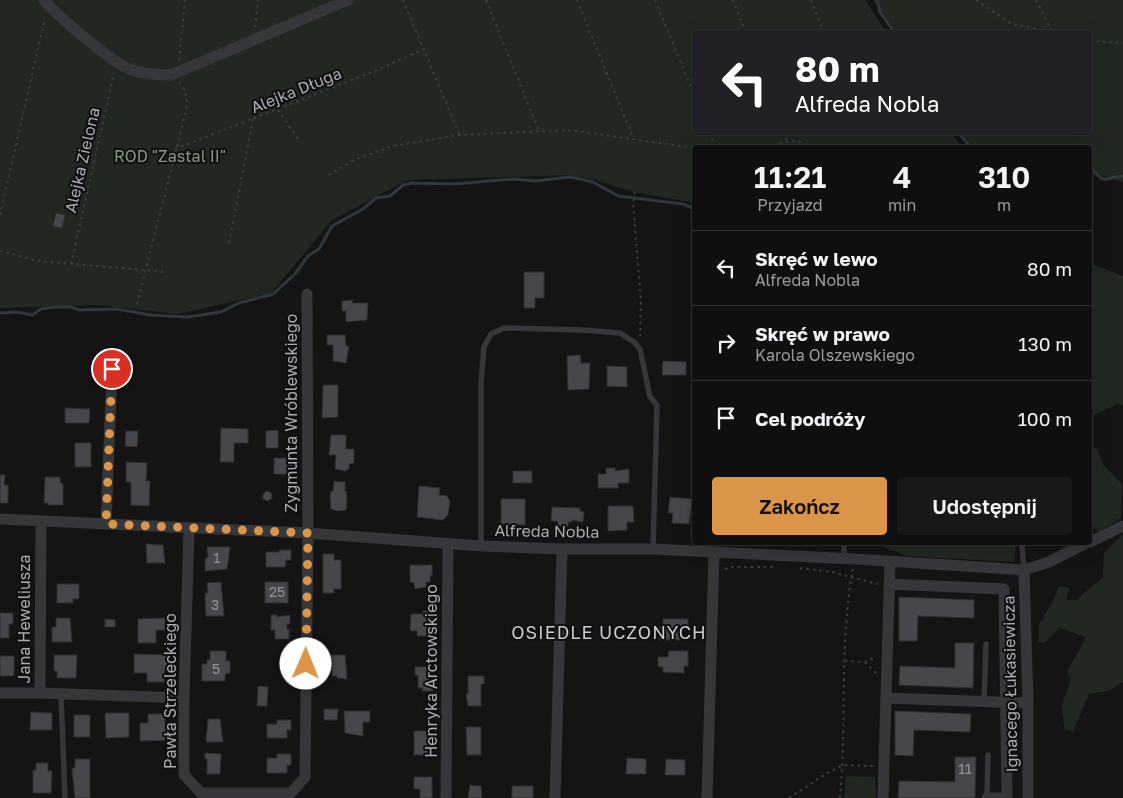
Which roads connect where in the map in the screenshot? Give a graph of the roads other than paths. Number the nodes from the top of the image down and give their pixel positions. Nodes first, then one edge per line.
1 (348, 0) edge
2 (46, 2) edge
3 (307, 294) dead end
4 (112, 369) dead end
5 (0, 519) edge
6 (41, 521) junction
7 (106, 524) junction
8 (1123, 526) edge
9 (189, 529) junction
10 (308, 533) junction
11 (1092, 540) edge
12 (448, 544) junction
13 (845, 545) edge
14 (1022, 545) dead end
15 (481, 546) junction
16 (1068, 547) edge
17 (562, 549) junction
18 (653, 549) junction
19 (714, 553) junction
20 (850, 558) junction
21 (890, 561) junction
22 (1024, 570) junction
23 (889, 584) junction
24 (986, 644) dead end
25 (0, 693) edge
26 (40, 694) junction
27 (61, 694) junction
28 (184, 698) junction
29 (886, 698) junction
30 (984, 702) junction
31 (1007, 702) junction
32 (1028, 703) junction
33 (988, 755) dead end
34 (987, 797) edge
35 (65, 798) edge
36 (446, 798) edge
37 (554, 798) edge
38 (707, 798) edge
39 (883, 798) edge
40 (1028, 798) edge

1 - 2 street
3 - 10 street, Zygmunta Wróblewskiego
4 - 7 street
5 - 6 street, Alfreda Nobla
6 - 7 street, Alfreda Nobla
6 - 26 street, Jana Heweliusza
7 - 9 street, Alfreda Nobla
8 - 11 street, Alfreda Nobla
9 - 10 street, Alfreda Nobla
9 - 28 street, Pawła Strzeleckiego
10 - 12 street, Alfreda Nobla
10 - 28 street, Pawła Strzeleckiego
12 - 15 street, Alfreda Nobla
12 - 36 street, Henryka Arctowskiego
13 - 20 lane
14 - 22 lane
15 - 17 street, Alfreda Nobla
15 - 18 lane
16 - 22 street, Alfreda Nobla
17 - 18 street, Alfreda Nobla
17 - 37 street
18 - 19 street, Alfreda Nobla
19 - 20 street, Alfreda Nobla
19 - 38 street
20 - 21 street, Alfreda Nobla
21 - 22 street, Alfreda Nobla
21 - 23 street
22 - 32 street, Ignacego Łukasiewicza
23 - 29 street
23 - 31 street
24 - 30 lane
25 - 26 street
26 - 27 street, Jana Heweliusza
27 - 28 street, Jana Heweliusza
27 - 35 lane
29 - 30 street
29 - 39 street
30 - 31 street
31 - 32 street
31 - 34 street
32 - 40 street, Ignacego Łukasiewicza
33 - 34 lane

